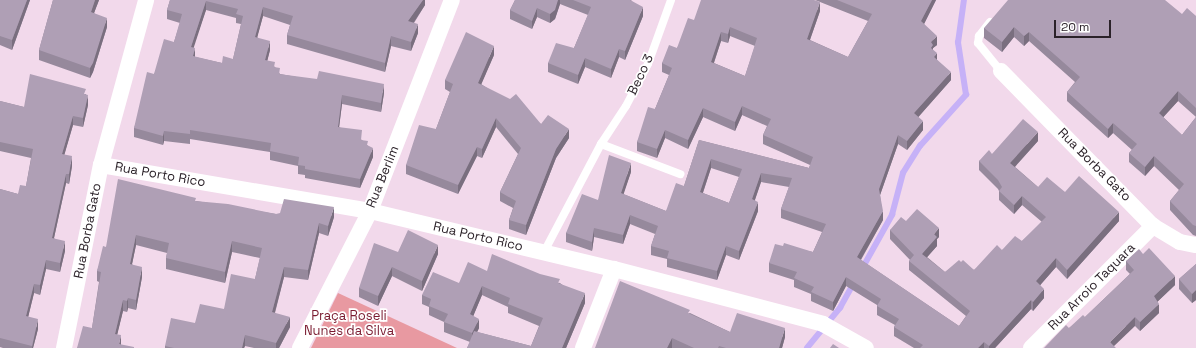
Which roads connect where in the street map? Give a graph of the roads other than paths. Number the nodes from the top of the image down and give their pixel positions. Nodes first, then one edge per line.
1 (146, 0) edge
2 (671, 0) edge
3 (446, 3) edge
4 (999, 12) edge
5 (1001, 71) joint
6 (601, 144) junction
7 (101, 165) junction
8 (680, 174) dead end
9 (370, 211) junction
10 (1154, 226) junction
11 (1196, 245) edge
12 (544, 252) junction
13 (614, 269) junction
14 (64, 348) edge
15 (300, 348) edge
16 (583, 348) edge
17 (866, 348) edge
18 (1031, 348) edge

1 - 7 street, Rua Borba Gato
2 - 6 lane, Beco 3
3 - 9 street, Rua Berlim
4 - 5 lane
5 - 10 street, Rua Borba Gato
6 - 8 lane
6 - 12 lane, Beco 3
7 - 9 street, Rua Porto Rico
7 - 14 street, Rua Borba Gato
9 - 12 street, Rua Porto Rico
9 - 15 street, Rua Berlim
10 - 11 street, Rua Borba Gato
10 - 18 street, Rua Arroio Taquara
12 - 13 street, Rua Porto Rico
13 - 16 street
13 - 17 street, Rua Porto Rico

